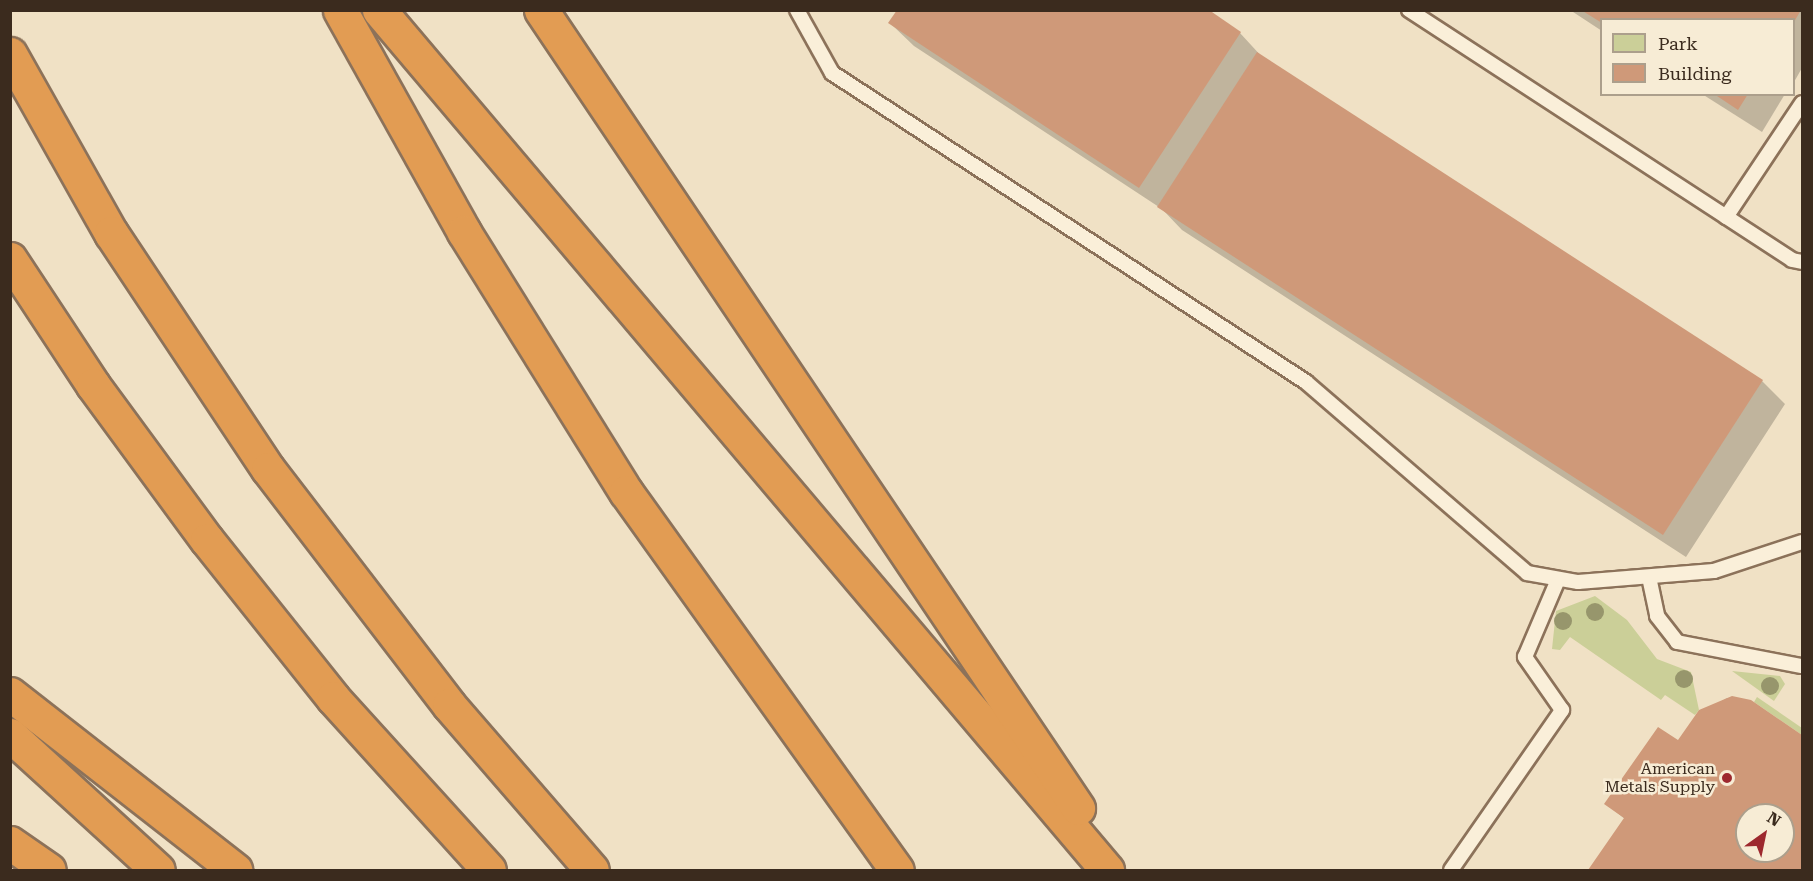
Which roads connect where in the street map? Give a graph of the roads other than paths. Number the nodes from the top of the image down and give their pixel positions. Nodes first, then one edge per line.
1 (340, 10) edge
2 (378, 10) edge
3 (541, 10) edge
4 (796, 10) edge
5 (1409, 10) edge
6 (10, 54) edge
7 (1803, 103) edge
8 (1726, 217) junction
9 (10, 259) edge
10 (1803, 262) edge
11 (1803, 542) edge
12 (1649, 577) junction
13 (1557, 582) junction
14 (1803, 666) edge
15 (10, 694) edge
16 (10, 735) edge
17 (10, 843) edge
18 (49, 870) edge
19 (158, 870) edge
20 (235, 870) edge
21 (489, 870) edge
22 (592, 870) edge
23 (897, 870) edge
24 (1107, 870) edge
25 (1119, 870) edge
26 (1451, 870) edge

1 - 23 highway
2 - 24 highway
3 - 25 highway
4 - 13 lane
5 - 8 lane
6 - 22 highway
7 - 8 lane
8 - 10 lane
9 - 21 highway
11 - 12 lane
12 - 13 lane
12 - 14 lane
13 - 26 lane
15 - 20 highway
16 - 19 highway
17 - 18 highway

